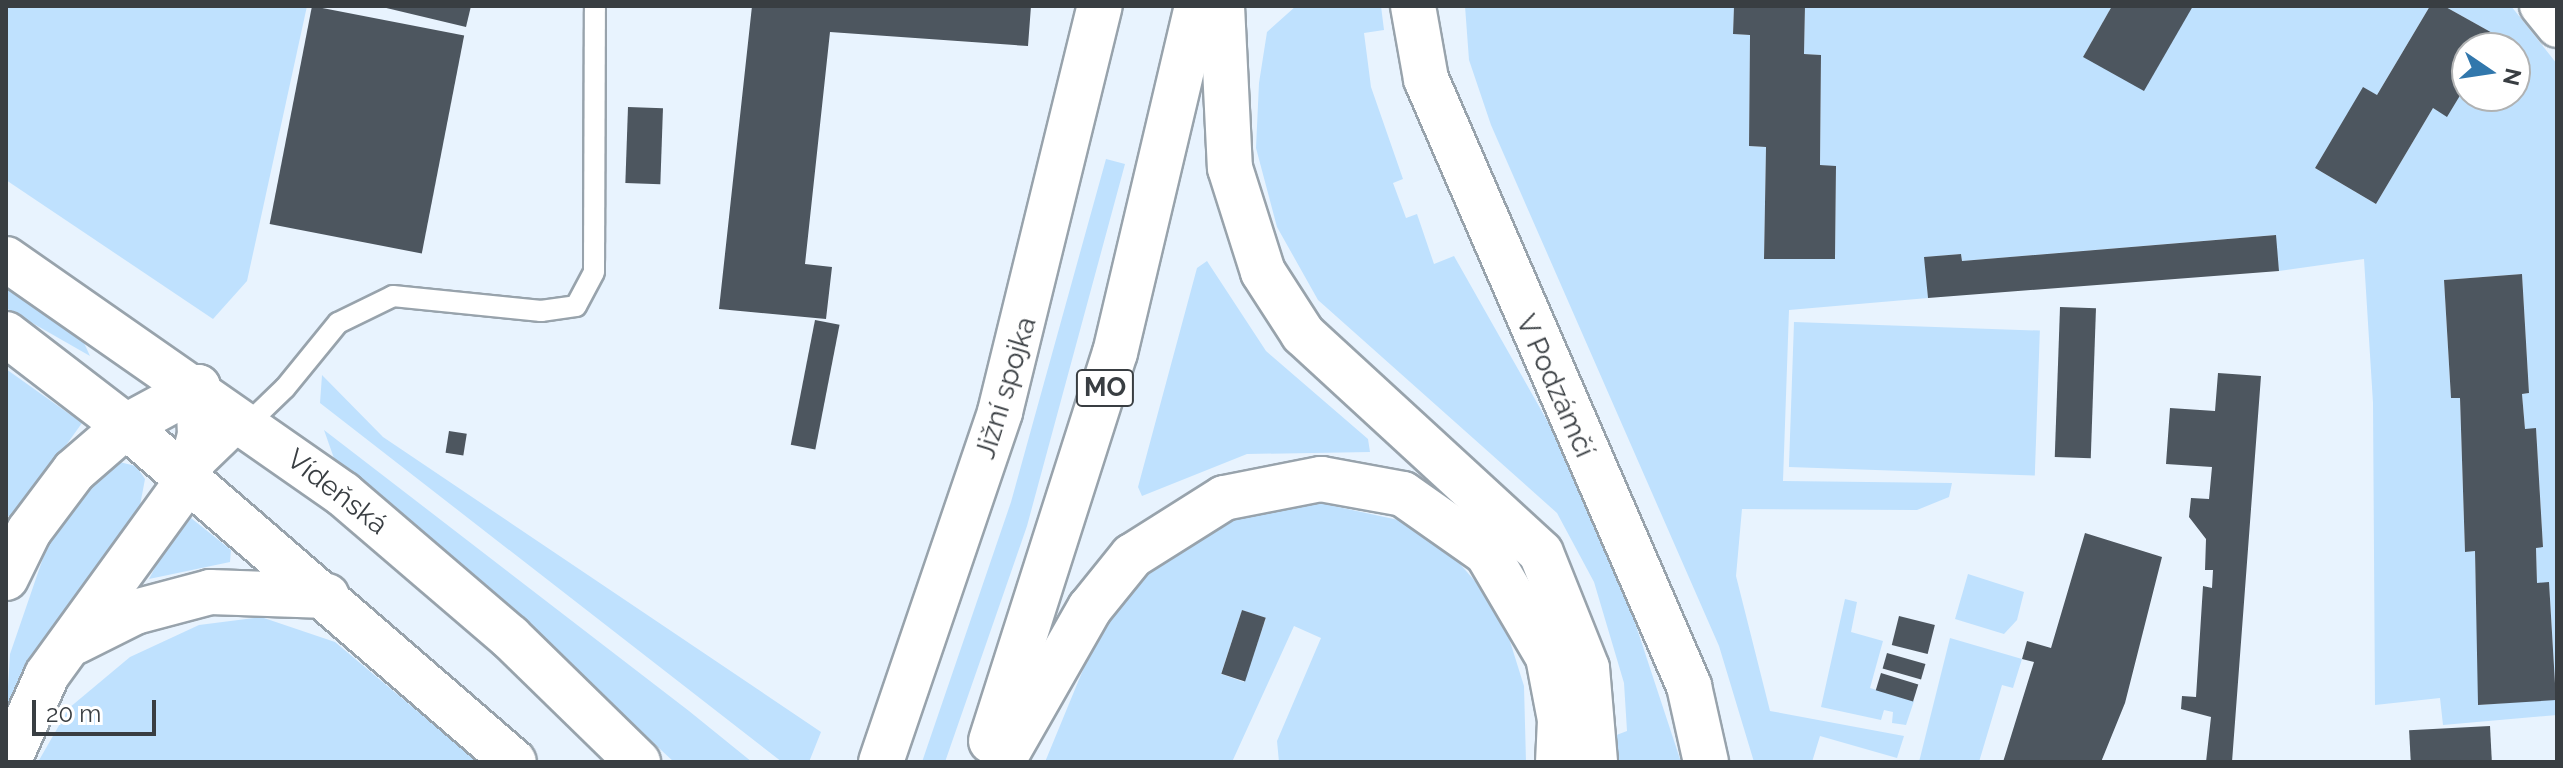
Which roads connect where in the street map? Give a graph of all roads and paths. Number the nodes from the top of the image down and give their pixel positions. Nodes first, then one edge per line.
1 (595, 6) edge
2 (1100, 6) edge
3 (1197, 6) edge
4 (1222, 6) edge
5 (1413, 6) edge
6 (2539, 6) edge
7 (2557, 28) edge
8 (6, 259) edge
9 (6, 334) edge
10 (198, 387) junction
11 (251, 424) junction
12 (126, 426) junction
13 (188, 480) junction
14 (6, 578) edge
15 (327, 596) junction
16 (66, 648) junction
17 (8, 762) edge
18 (514, 762) edge
19 (638, 762) edge
20 (881, 762) edge
21 (983, 762) edge
22 (1002, 762) edge
23 (1558, 762) edge
24 (1595, 762) edge
25 (1706, 762) edge

1 - 11 lane
2 - 20 main road, Jižní spojka
3 - 21 main road, MO
4 - 24 main road
5 - 25 main road, V Podzámčí
6 - 7 street
8 - 10 main road, Vídeňská
9 - 12 main road
10 - 11 main road, Vídeňská
10 - 12 main road
10 - 13 main road
11 - 13 lane
11 - 19 main road, Vídeňská
12 - 13 main road
12 - 14 main road
13 - 15 main road
13 - 16 main road
15 - 16 main road
15 - 18 main road
16 - 17 main road
22 - 23 main road

